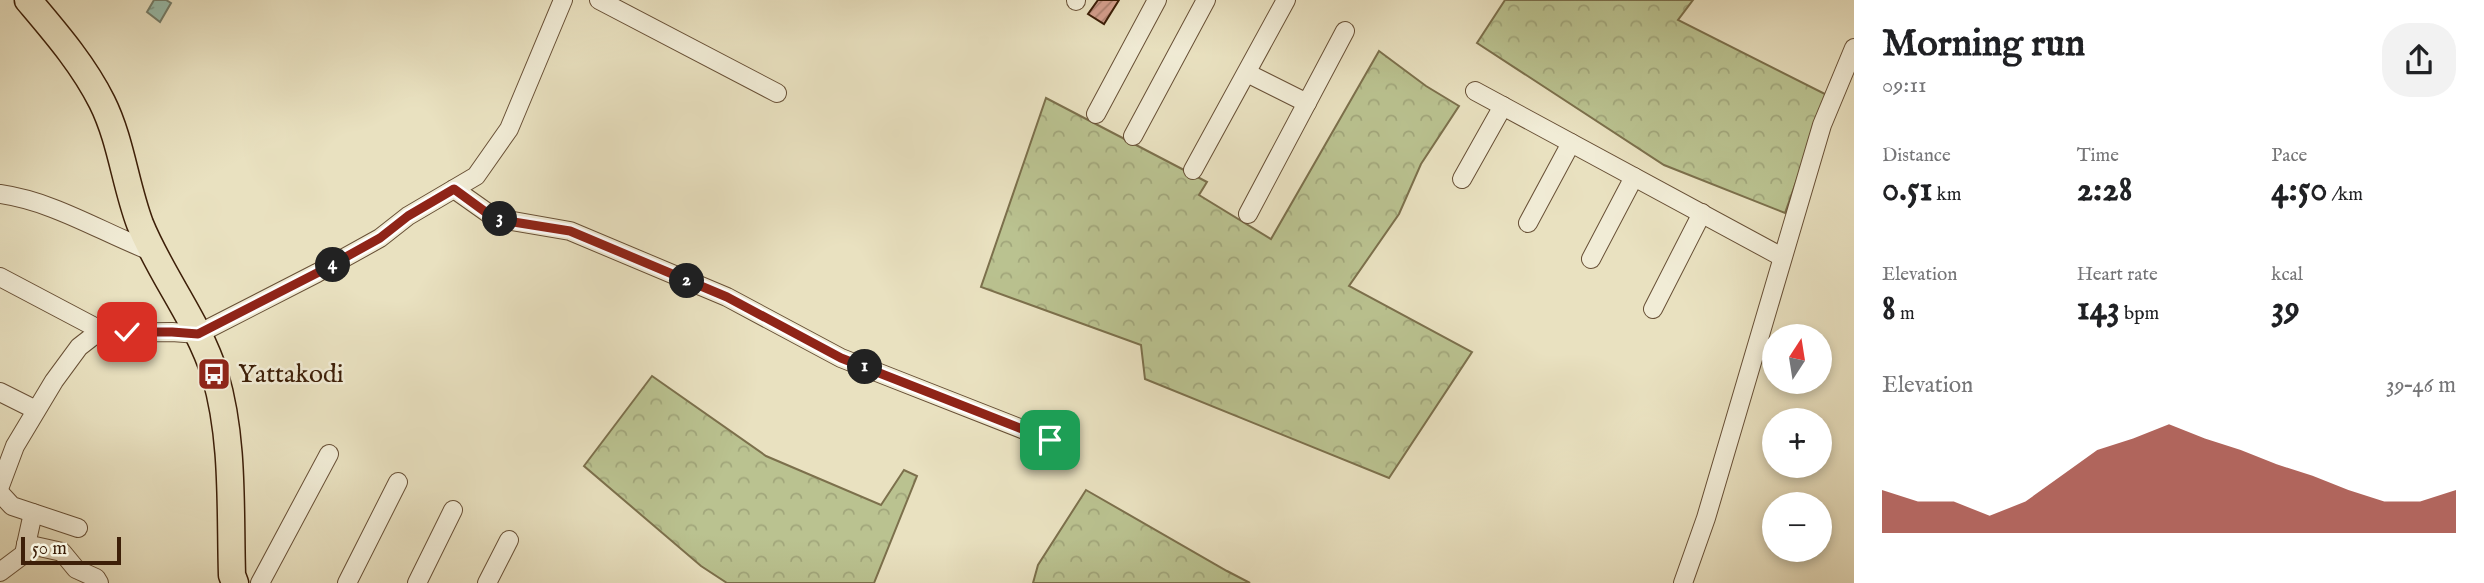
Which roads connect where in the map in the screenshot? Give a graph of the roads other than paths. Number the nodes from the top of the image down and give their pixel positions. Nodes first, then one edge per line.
1 (28, 0) edge
2 (563, 0) edge
3 (599, 0) edge
4 (1157, 0) edge
5 (1206, 0) edge
6 (1286, 0) edge
7 (1345, 31) dead end
8 (1854, 48) edge
9 (1247, 73) junction
10 (1475, 91) dead end
11 (778, 93) dead end
12 (1307, 103) junction
13 (1503, 106) junction
14 (1097, 114) dead end
15 (1133, 136) dead end
16 (1571, 143) junction
17 (1194, 170) dead end
18 (1634, 177) junction
19 (1462, 179) dead end
20 (454, 189) junction
21 (0, 194) edge
22 (1702, 213) junction
23 (1248, 214) dead end
24 (1528, 223) dead end
25 (153, 252) junction
26 (1782, 257) junction
27 (1591, 259) dead end
28 (0, 276) edge
29 (1653, 309) dead end
30 (106, 333) junction
31 (198, 334) junction
32 (0, 392) edge
33 (36, 410) junction
34 (1050, 440) dead end
35 (329, 454) dead end
36 (2, 476) edge
37 (398, 482) dead end
38 (0, 493) edge
39 (453, 510) dead end
40 (33, 513) junction
41 (78, 528) dead end
42 (509, 540) dead end
43 (26, 544) junction
44 (0, 572) edge
45 (99, 583) edge
46 (235, 583) edge
47 (260, 583) edge
48 (347, 583) edge
49 (417, 583) edge
50 (487, 583) edge
51 (1682, 583) edge

1 - 25 highway
2 - 20 street
3 - 11 street
4 - 14 street
5 - 15 street
6 - 9 street
7 - 12 street
8 - 26 street
9 - 12 street
9 - 17 street
10 - 13 street
12 - 23 street
13 - 16 street
13 - 19 street
16 - 18 street
16 - 24 street
18 - 22 street
18 - 27 street
20 - 31 street
20 - 34 street
21 - 25 street
22 - 26 street
22 - 29 street
25 - 31 highway
26 - 51 street
28 - 30 street
30 - 31 street
30 - 33 street
31 - 46 highway
32 - 33 street
33 - 36 street
35 - 47 street
37 - 48 street
38 - 40 street
39 - 49 street
40 - 41 street
40 - 43 street
42 - 50 street
43 - 44 street
43 - 45 street

